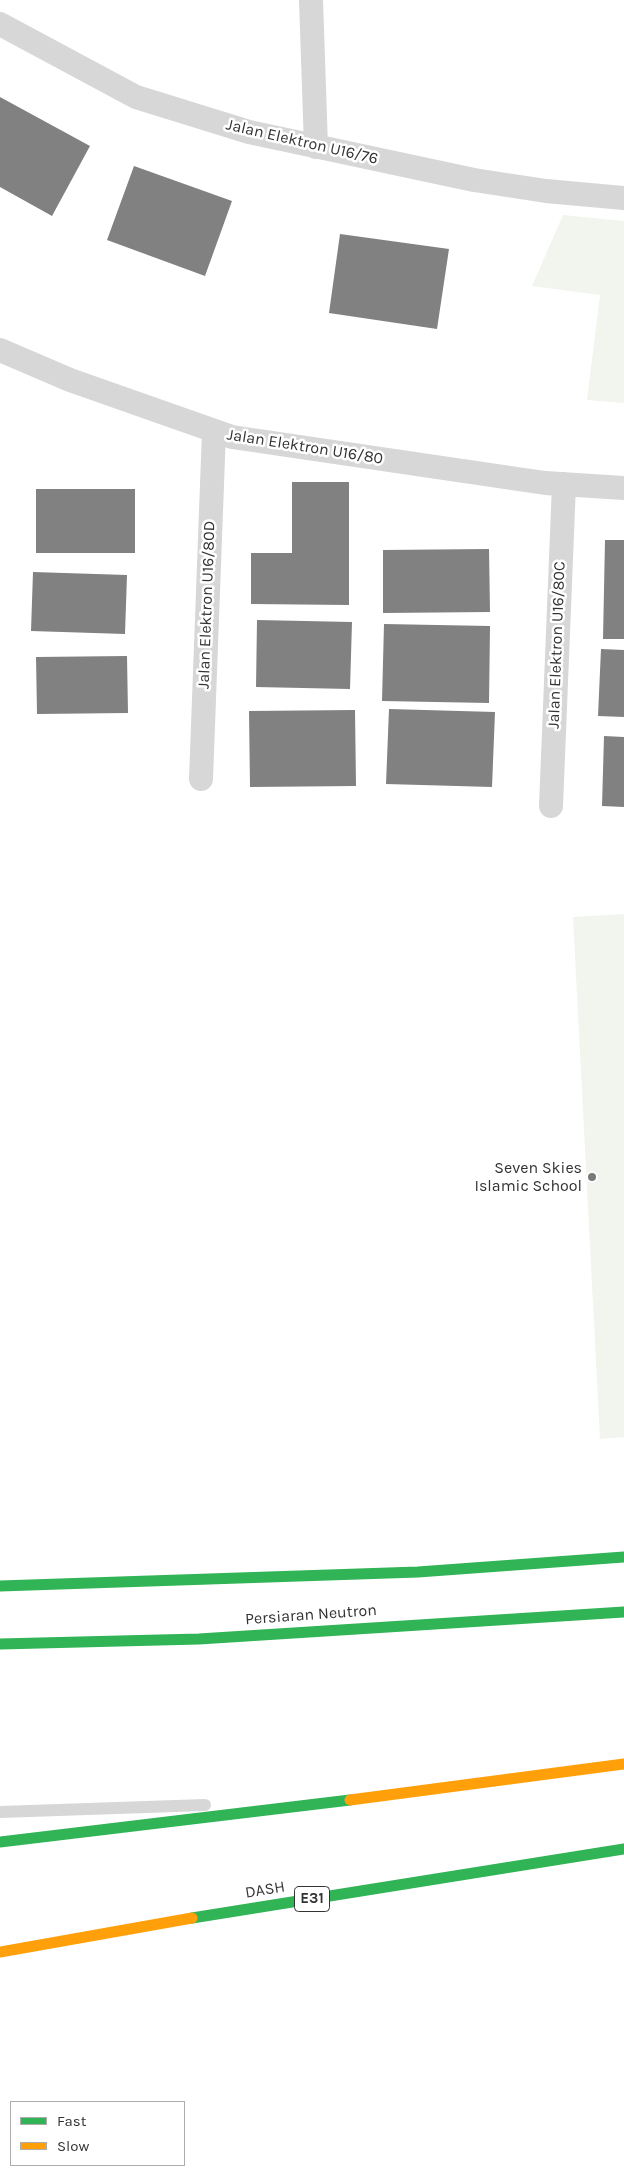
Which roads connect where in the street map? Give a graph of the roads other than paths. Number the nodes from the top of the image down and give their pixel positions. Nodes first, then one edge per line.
1 (311, 0) edge
2 (0, 24) edge
3 (316, 147) junction
4 (624, 198) edge
5 (0, 350) edge
6 (214, 431) junction
7 (564, 484) junction
8 (624, 488) edge
9 (201, 779) dead end
10 (551, 806) dead end
11 (624, 1557) edge
12 (0, 1586) edge
13 (624, 1612) edge
14 (0, 1644) edge
15 (624, 1764) edge
16 (350, 1800) junction
17 (0, 1812) edge
18 (0, 1842) edge
19 (624, 1849) edge
20 (0, 1952) edge

1 - 3 street
2 - 3 street, Jalan Elektron U16/76
3 - 4 street, Jalan Elektron U16/76
5 - 6 street, Jalan Elektron U16/80
6 - 7 street, Jalan Elektron U16/80
6 - 9 street, Jalan Elektron U16/80D
7 - 8 street, Jalan Elektron U16/80
7 - 10 street, Jalan Elektron U16/80C
11 - 12 main road
13 - 14 main road, Persiaran Neutron
15 - 16 main road
16 - 17 lane
16 - 18 main road
19 - 20 main road, DASH / E31

